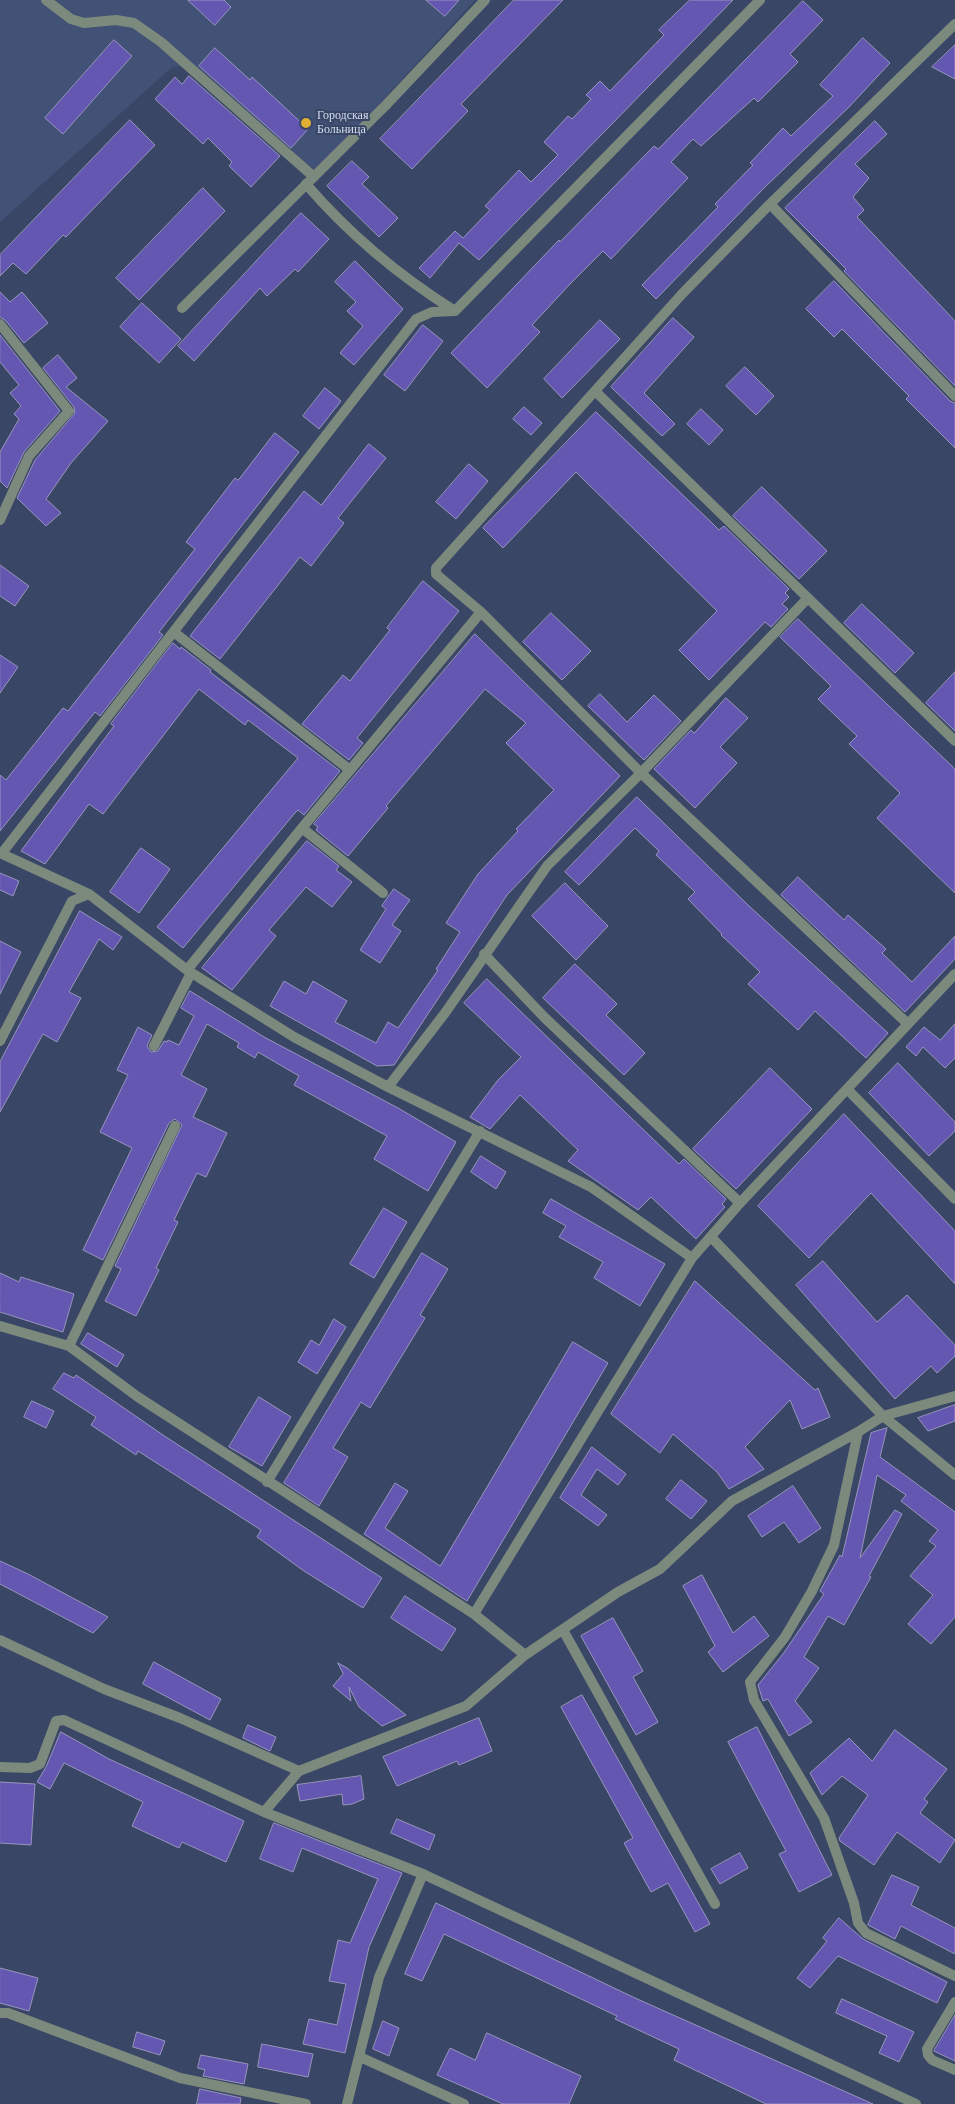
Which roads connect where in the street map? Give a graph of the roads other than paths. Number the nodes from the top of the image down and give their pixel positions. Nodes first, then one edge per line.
1 (46, 0) edge
2 (485, 0) edge
3 (760, 0) edge
4 (955, 24) edge
5 (310, 180) junction
6 (770, 204) junction
7 (182, 308) dead end
8 (455, 311) junction
9 (0, 324) edge
10 (596, 392) junction
11 (955, 396) edge
12 (0, 520) edge
13 (808, 599) junction
14 (481, 612) junction
15 (175, 633) junction
16 (955, 741) edge
17 (350, 770) junction
18 (641, 773) junction
19 (302, 828) junction
20 (1, 853) edge
21 (383, 893) dead end
22 (89, 894) junction
23 (484, 954) junction
24 (189, 972) junction
25 (955, 974) edge
26 (908, 1024) junction
27 (0, 1041) edge
28 (154, 1046) dead end
29 (388, 1087) junction
30 (848, 1090) junction
31 (176, 1126) dead end
32 (480, 1131) junction
33 (955, 1200) edge
34 (740, 1203) junction
35 (711, 1236) junction
36 (692, 1258) junction
37 (0, 1326) edge
38 (69, 1346) junction
39 (955, 1396) edge
40 (883, 1416) junction
41 (858, 1432) junction
42 (955, 1475) edge
43 (267, 1482) junction
44 (474, 1614) junction
45 (563, 1630) junction
46 (0, 1640) edge
47 (525, 1655) junction
48 (0, 1767) edge
49 (299, 1771) junction
50 (264, 1812) junction
51 (423, 1874) junction
52 (715, 1904) dead end
53 (955, 1976) edge
54 (955, 2002) edge
55 (0, 2013) edge
56 (360, 2057) junction
57 (955, 2070) edge
58 (306, 2104) edge
59 (347, 2104) edge
60 (464, 2104) edge
61 (916, 2104) edge

1 - 5 street
2 - 5 street
3 - 8 street
4 - 6 street
5 - 7 street
5 - 8 street
6 - 10 street
6 - 11 street
8 - 15 street
9 - 12 street
10 - 13 street
10 - 14 street
13 - 16 street
13 - 18 street
14 - 17 street
14 - 18 street
15 - 17 street
15 - 20 street
17 - 19 street
18 - 23 street
18 - 26 street
19 - 21 street
19 - 24 street
20 - 22 street
22 - 24 street
22 - 27 street
23 - 29 street
23 - 34 street
24 - 28 street
24 - 29 street
25 - 26 street
26 - 30 street
29 - 32 street
30 - 33 street
30 - 34 street
31 - 38 street
32 - 36 street
32 - 43 street
34 - 35 street
35 - 36 street
35 - 40 street
36 - 44 street
37 - 38 street
38 - 43 street
39 - 40 street
40 - 41 street
40 - 42 street
41 - 45 street
41 - 53 street
43 - 44 street
44 - 47 street
45 - 47 street
45 - 52 street
46 - 49 street
47 - 49 street
48 - 50 street
49 - 50 street
50 - 51 street
51 - 56 street
51 - 61 street
54 - 57 street
55 - 58 street
56 - 59 street
56 - 60 street

